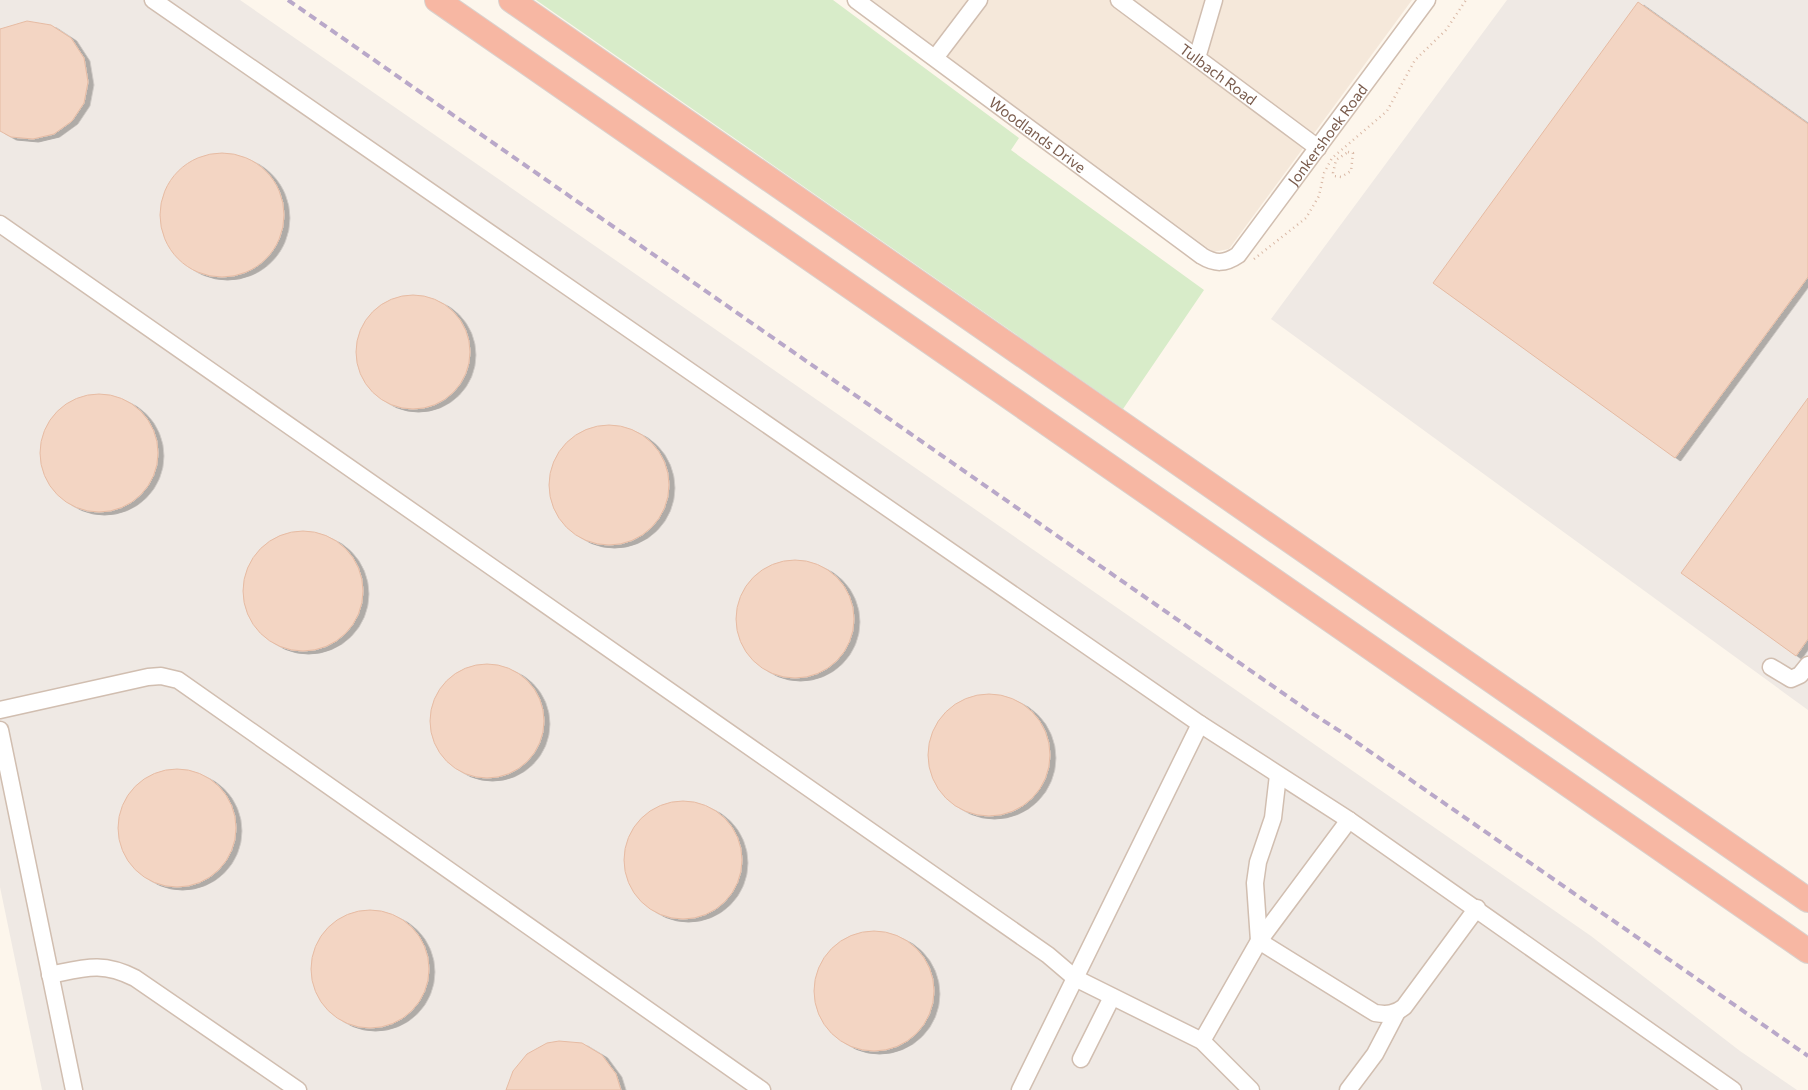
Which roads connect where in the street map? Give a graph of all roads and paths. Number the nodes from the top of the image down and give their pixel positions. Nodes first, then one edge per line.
1 (153, 0) edge
2 (437, 0) edge
3 (511, 0) edge
4 (856, 0) edge
5 (979, 0) edge
6 (1119, 0) edge
7 (1214, 0) edge
8 (1427, 0) edge
9 (1466, 0) edge
10 (935, 58) junction
11 (1197, 58) junction
12 (1318, 148) junction
13 (1336, 160) joint
14 (0, 224) edge
15 (1223, 262) joint
16 (1249, 262) dead end
17 (1808, 665) edge
18 (1771, 667) dead end
19 (0, 710) edge
20 (1200, 724) junction
21 (0, 730) edge
22 (1278, 775) junction
23 (1349, 820) junction
24 (1808, 900) edge
25 (1477, 908) junction
26 (1259, 942) junction
27 (1808, 952) edge
28 (50, 975) junction
29 (1076, 978) junction
30 (1112, 996) junction
31 (1397, 1012) junction
32 (1202, 1041) junction
33 (1081, 1059) dead end
34 (74, 1090) edge
35 (298, 1090) edge
36 (762, 1090) edge
37 (1020, 1090) edge
38 (1251, 1090) edge
39 (1348, 1090) edge
40 (1733, 1090) edge

1 - 20 street
2 - 27 highway
3 - 24 highway
4 - 10 street, Woodlands Drive
5 - 10 street
6 - 11 street, Tulbach Road
7 - 11 street
8 - 12 street, Jonkershoek Road
9 - 16 path
10 - 15 street, Woodlands Drive
11 - 12 street, Tulbach Road
12 - 15 street, Jonkershoek Road
13 - 13 path
14 - 29 street
17 - 18 street
19 - 36 street
20 - 22 street
20 - 29 street
21 - 28 street
22 - 23 street
22 - 26 street
23 - 25 street
23 - 26 street
25 - 31 street
25 - 40 street
26 - 31 street
26 - 32 street
28 - 34 street
28 - 35 street
29 - 30 street
29 - 37 street
30 - 32 street
30 - 33 street
31 - 39 street
32 - 38 street

